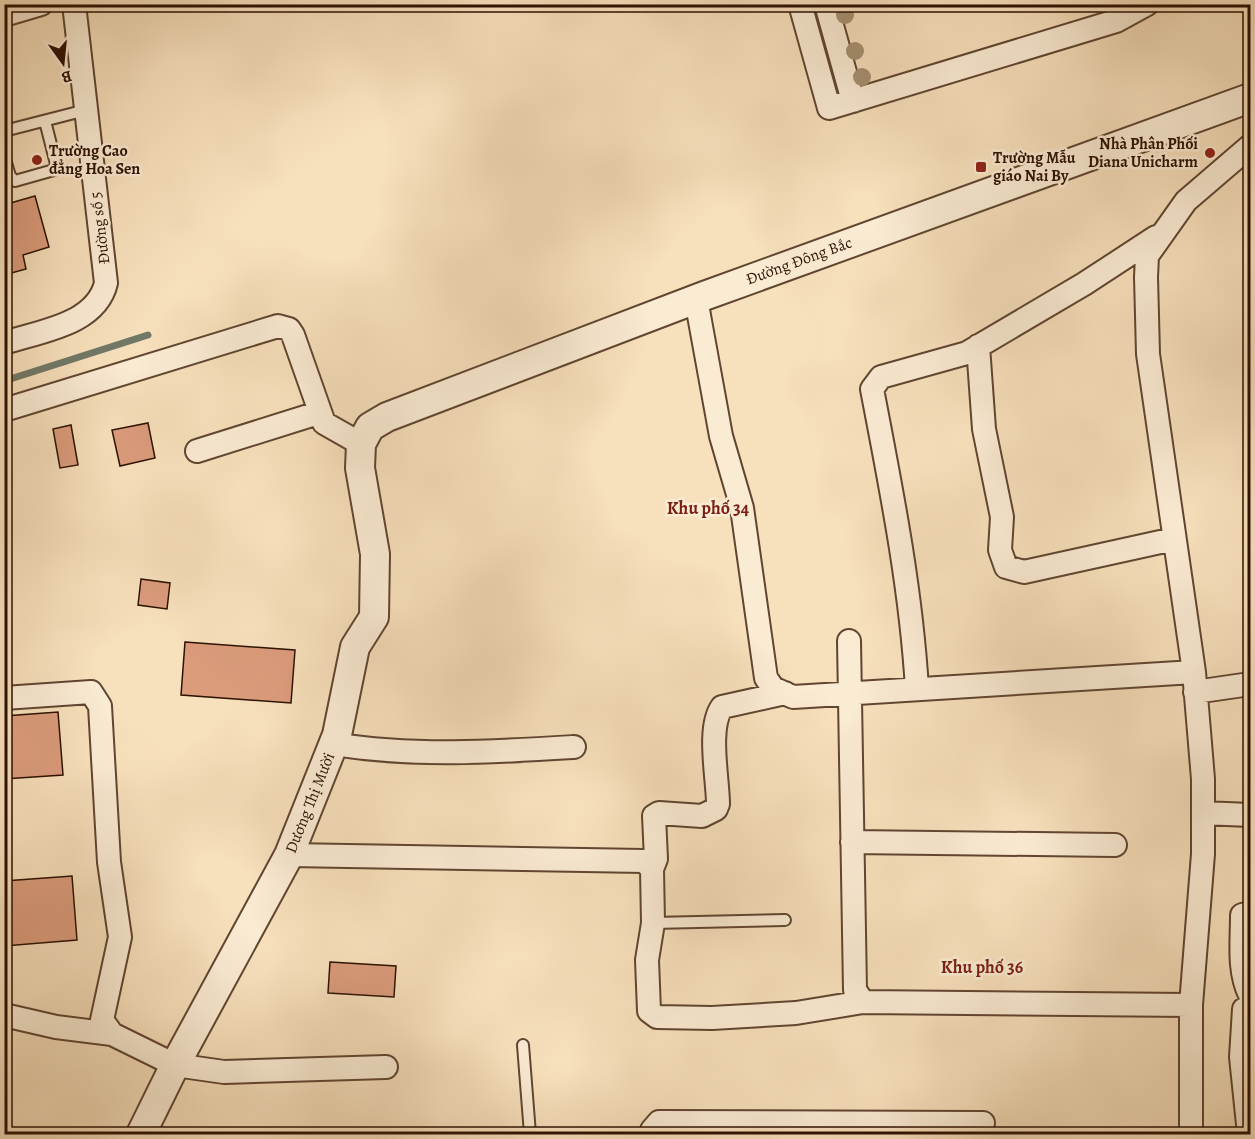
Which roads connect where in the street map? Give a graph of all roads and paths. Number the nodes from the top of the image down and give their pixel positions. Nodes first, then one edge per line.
1 (41, 4) edge
2 (74, 4) edge
3 (800, 4) edge
4 (826, 4) edge
5 (1148, 4) edge
6 (1114, 13) edge
7 (4, 15) edge
8 (1251, 98) edge
9 (853, 101) junction
10 (86, 110) junction
11 (45, 121) junction
12 (4, 132) edge
13 (1251, 146) edge
14 (4, 156) edge
15 (1165, 231) junction
16 (696, 299) junction
17 (4, 343) edge
18 (978, 346) junction
19 (4, 410) edge
20 (318, 413) junction
21 (361, 444) junction
22 (198, 451) dead end
23 (1174, 538) junction
24 (849, 641) dead end
25 (1195, 682) junction
26 (1251, 684) edge
27 (917, 689) junction
28 (785, 693) junction
29 (848, 693) junction
30 (4, 698) edge
31 (334, 744) junction
32 (574, 747) dead end
33 (1203, 813) junction
34 (1251, 815) edge
35 (852, 842) junction
36 (1115, 845) dead end
37 (289, 855) junction
38 (652, 869) junction
39 (1251, 913) edge
40 (785, 920) dead end
41 (653, 923) junction
42 (1249, 988) edge
43 (863, 1002) junction
44 (1191, 1005) junction
45 (1251, 1008) edge
46 (4, 1015) edge
47 (112, 1034) junction
48 (523, 1045) dead end
49 (175, 1065) junction
50 (386, 1067) dead end
51 (983, 1123) dead end
52 (141, 1134) edge
53 (530, 1134) edge
54 (653, 1134) edge
55 (1191, 1134) edge
56 (1249, 1134) edge

1 - 7 street
2 - 10 street, Đường số 5
3 - 9 street
4 - 9 street
5 - 6 street
6 - 9 street
8 - 16 street, Đường Đông Bắc
10 - 11 lane
10 - 17 street, Đường số 5
11 - 12 lane
11 - 14 lane
13 - 15 street
15 - 18 street
15 - 23 street
16 - 21 street, Đường Đông Bắc
16 - 28 street
18 - 23 street
18 - 27 street
19 - 20 street
20 - 21 street
20 - 22 street
21 - 31 street, Dương Thị Mười
23 - 25 street
24 - 29 street
25 - 26 street
25 - 27 street
25 - 33 street
27 - 29 street
28 - 29 street
28 - 38 street
29 - 35 street
30 - 47 street
31 - 32 street
31 - 37 street, Dương Thị Mười
33 - 34 street
33 - 44 street
35 - 36 street
35 - 43 street
37 - 38 street
37 - 49 street, Dương Thị Mười
38 - 41 street
39 - 42 street
40 - 41 lane
41 - 43 street
43 - 44 street
44 - 55 street
45 - 56 street
46 - 47 street
47 - 49 street
48 - 53 lane
49 - 50 street
49 - 52 street, Dương Thị Mười
51 - 54 street

